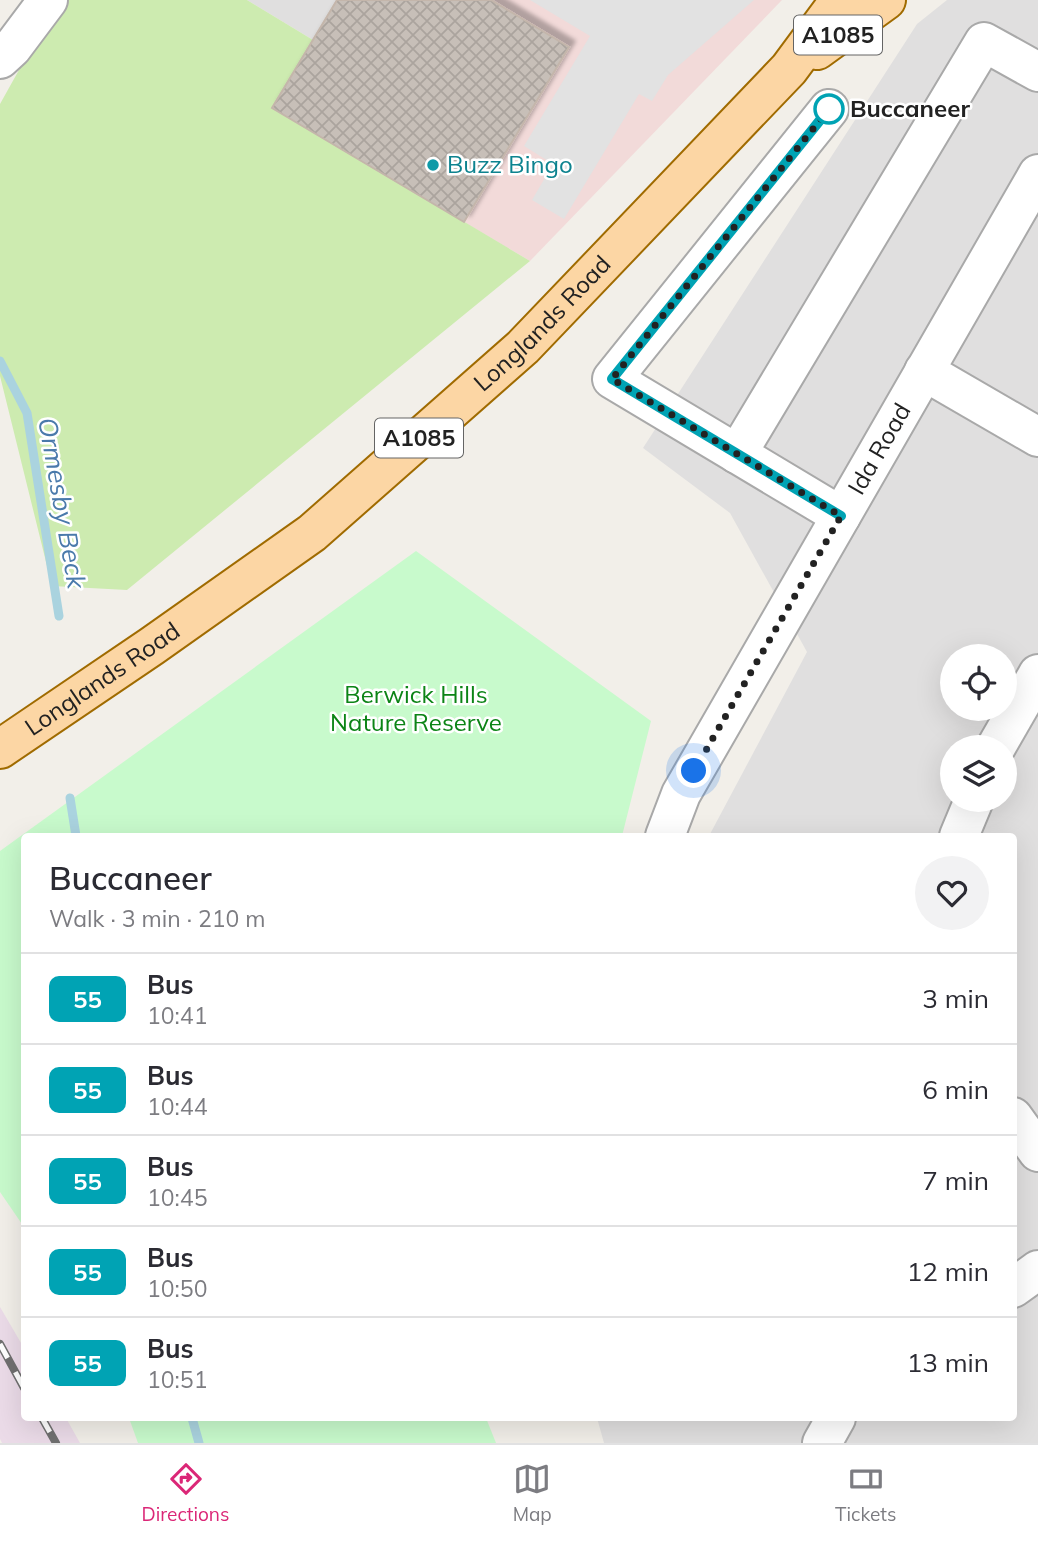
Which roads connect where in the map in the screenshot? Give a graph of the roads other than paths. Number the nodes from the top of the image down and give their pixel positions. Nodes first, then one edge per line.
1 (48, 0) edge
2 (841, 0) edge
3 (886, 0) edge
4 (0, 59) edge
5 (789, 69) junction
6 (1038, 72) edge
7 (829, 109) dead end
8 (1038, 174) edge
9 (924, 371) junction
10 (1038, 437) edge
11 (737, 454) junction
12 (841, 516) junction
13 (1038, 674) edge
14 (1003, 735) edge
15 (0, 749) edge
16 (969, 812) edge
17 (666, 833) edge
18 (961, 833) edge
19 (1017, 1123) edge
20 (1038, 1152) edge
21 (1038, 1270) edge
22 (1017, 1285) edge
23 (834, 1421) edge
24 (822, 1443) edge

1 - 4 street
2 - 5 main road, Longlands Road / A1085
3 - 5 main road, Longlands Road / A1085
5 - 15 main road, Longlands Road / A1085
6 - 11 street
7 - 11 street
8 - 9 street, Ida Road
9 - 10 street
9 - 12 street, Ida Road
11 - 12 street
12 - 17 street, Ida Road
13 - 14 street
16 - 18 street
19 - 20 street
21 - 22 street
23 - 24 street

